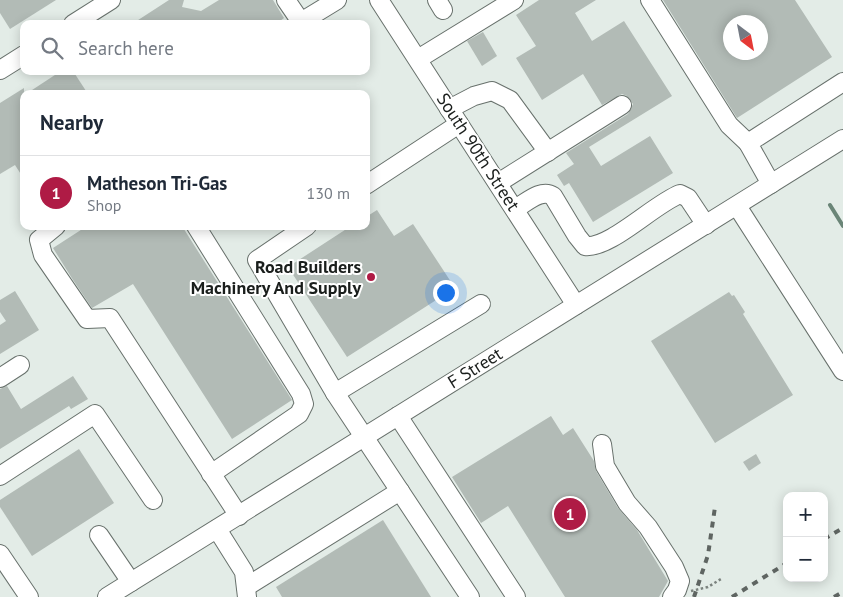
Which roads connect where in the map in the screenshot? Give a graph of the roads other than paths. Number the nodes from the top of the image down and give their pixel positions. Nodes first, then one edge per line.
1 (111, 0) edge
2 (286, 0) edge
3 (337, 0) edge
4 (379, 0) edge
5 (514, 0) edge
6 (650, 0) edge
7 (79, 20) edge
8 (300, 20) edge
9 (304, 20) edge
10 (20, 58) edge
11 (418, 60) junction
12 (0, 70) edge
13 (843, 82) edge
14 (622, 105) dead end
15 (449, 109) junction
16 (459, 124) junction
17 (748, 143) junction
18 (841, 144) edge
19 (548, 152) junction
20 (370, 182) edge
21 (498, 183) junction
22 (771, 184) junction
23 (736, 206) junction
24 (515, 210) junction
25 (706, 225) junction
26 (51, 230) edge
27 (198, 230) edge
28 (300, 230) edge
29 (481, 304) dead end
30 (576, 305) junction
31 (20, 365) dead end
32 (843, 371) edge
33 (0, 378) edge
34 (335, 393) junction
35 (398, 416) junction
36 (365, 438) junction
37 (602, 444) dead end
38 (211, 474) junction
39 (0, 476) edge
40 (400, 491) junction
41 (153, 500) dead end
42 (239, 516) junction
43 (217, 529) junction
44 (99, 535) dead end
45 (0, 554) edge
46 (131, 582) junction
47 (247, 592) edge
48 (674, 594) edge
49 (29, 597) edge
50 (107, 597) edge
51 (470, 597) edge
52 (516, 597) edge

1 - 7 street
2 - 8 street
3 - 9 street
4 - 11 street, South 90th Street
5 - 11 street
6 - 17 street
10 - 12 street
11 - 15 street, South 90th Street
13 - 17 street
14 - 19 street
15 - 16 street, South 90th Street
15 - 19 street
16 - 20 street
16 - 21 street, South 90th Street
17 - 22 street
18 - 22 street, F Street
19 - 21 street
21 - 24 street, South 90th Street
22 - 23 street, F Street
23 - 25 street, F Street
23 - 32 street
24 - 25 street
24 - 30 street, South 90th Street
25 - 30 street, F Street
26 - 38 street
27 - 38 street
28 - 34 street
29 - 34 street
30 - 35 street, F Street
31 - 33 street
34 - 36 street
35 - 36 street, F Street
35 - 52 street
36 - 40 street
36 - 42 street, F Street
37 - 48 street
38 - 42 street
39 - 41 street
40 - 47 street
40 - 51 street
42 - 43 street, F Street
43 - 46 street, F Street
43 - 47 street
44 - 46 street
45 - 49 street
46 - 50 street, F Street

